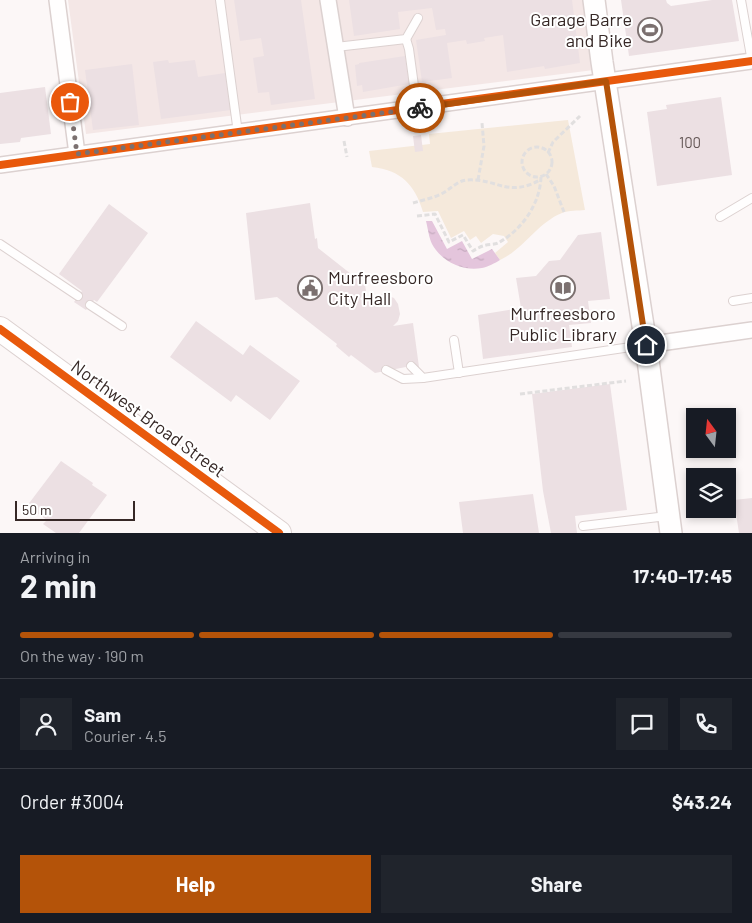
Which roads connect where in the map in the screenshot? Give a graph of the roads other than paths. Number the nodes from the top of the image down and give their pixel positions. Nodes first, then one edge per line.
1 (57, 0) edge
2 (220, 0) edge
3 (328, 0) edge
4 (594, 0) edge
5 (742, 0) edge
6 (418, 18) dead end
7 (406, 39) junction
8 (336, 47) junction
9 (752, 61) edge
10 (752, 66) edge
11 (606, 81) junction
12 (417, 108) junction
13 (347, 118) junction
14 (238, 133) junction
15 (77, 154) junction
16 (0, 165) edge
17 (752, 198) edge
18 (720, 217) dead end
19 (0, 244) edge
20 (78, 296) dead end
21 (752, 298) edge
22 (733, 301) dead end
23 (90, 305) dead end
24 (122, 326) dead end
25 (0, 330) edge
26 (752, 330) edge
27 (454, 340) dead end
28 (646, 345) junction
29 (411, 366) dead end
30 (386, 370) dead end
31 (459, 373) junction
32 (423, 378) junction
33 (670, 524) edge
34 (583, 526) dead end
35 (279, 533) edge

1 - 15 street
2 - 14 lane
3 - 8 street
4 - 11 street
5 - 9 lane
6 - 7 lane
7 - 8 lane
7 - 12 lane
8 - 13 street
9 - 10 lane
9 - 11 street
11 - 12 street
11 - 28 street
12 - 13 street
13 - 14 street
14 - 15 street
15 - 16 street
17 - 18 lane
19 - 20 lane
21 - 22 lane
23 - 24 lane
25 - 35 main road, Northwest Broad Street
26 - 28 street
27 - 31 lane
28 - 31 lane
28 - 33 street
29 - 32 lane
30 - 32 lane
31 - 32 lane
33 - 34 lane

